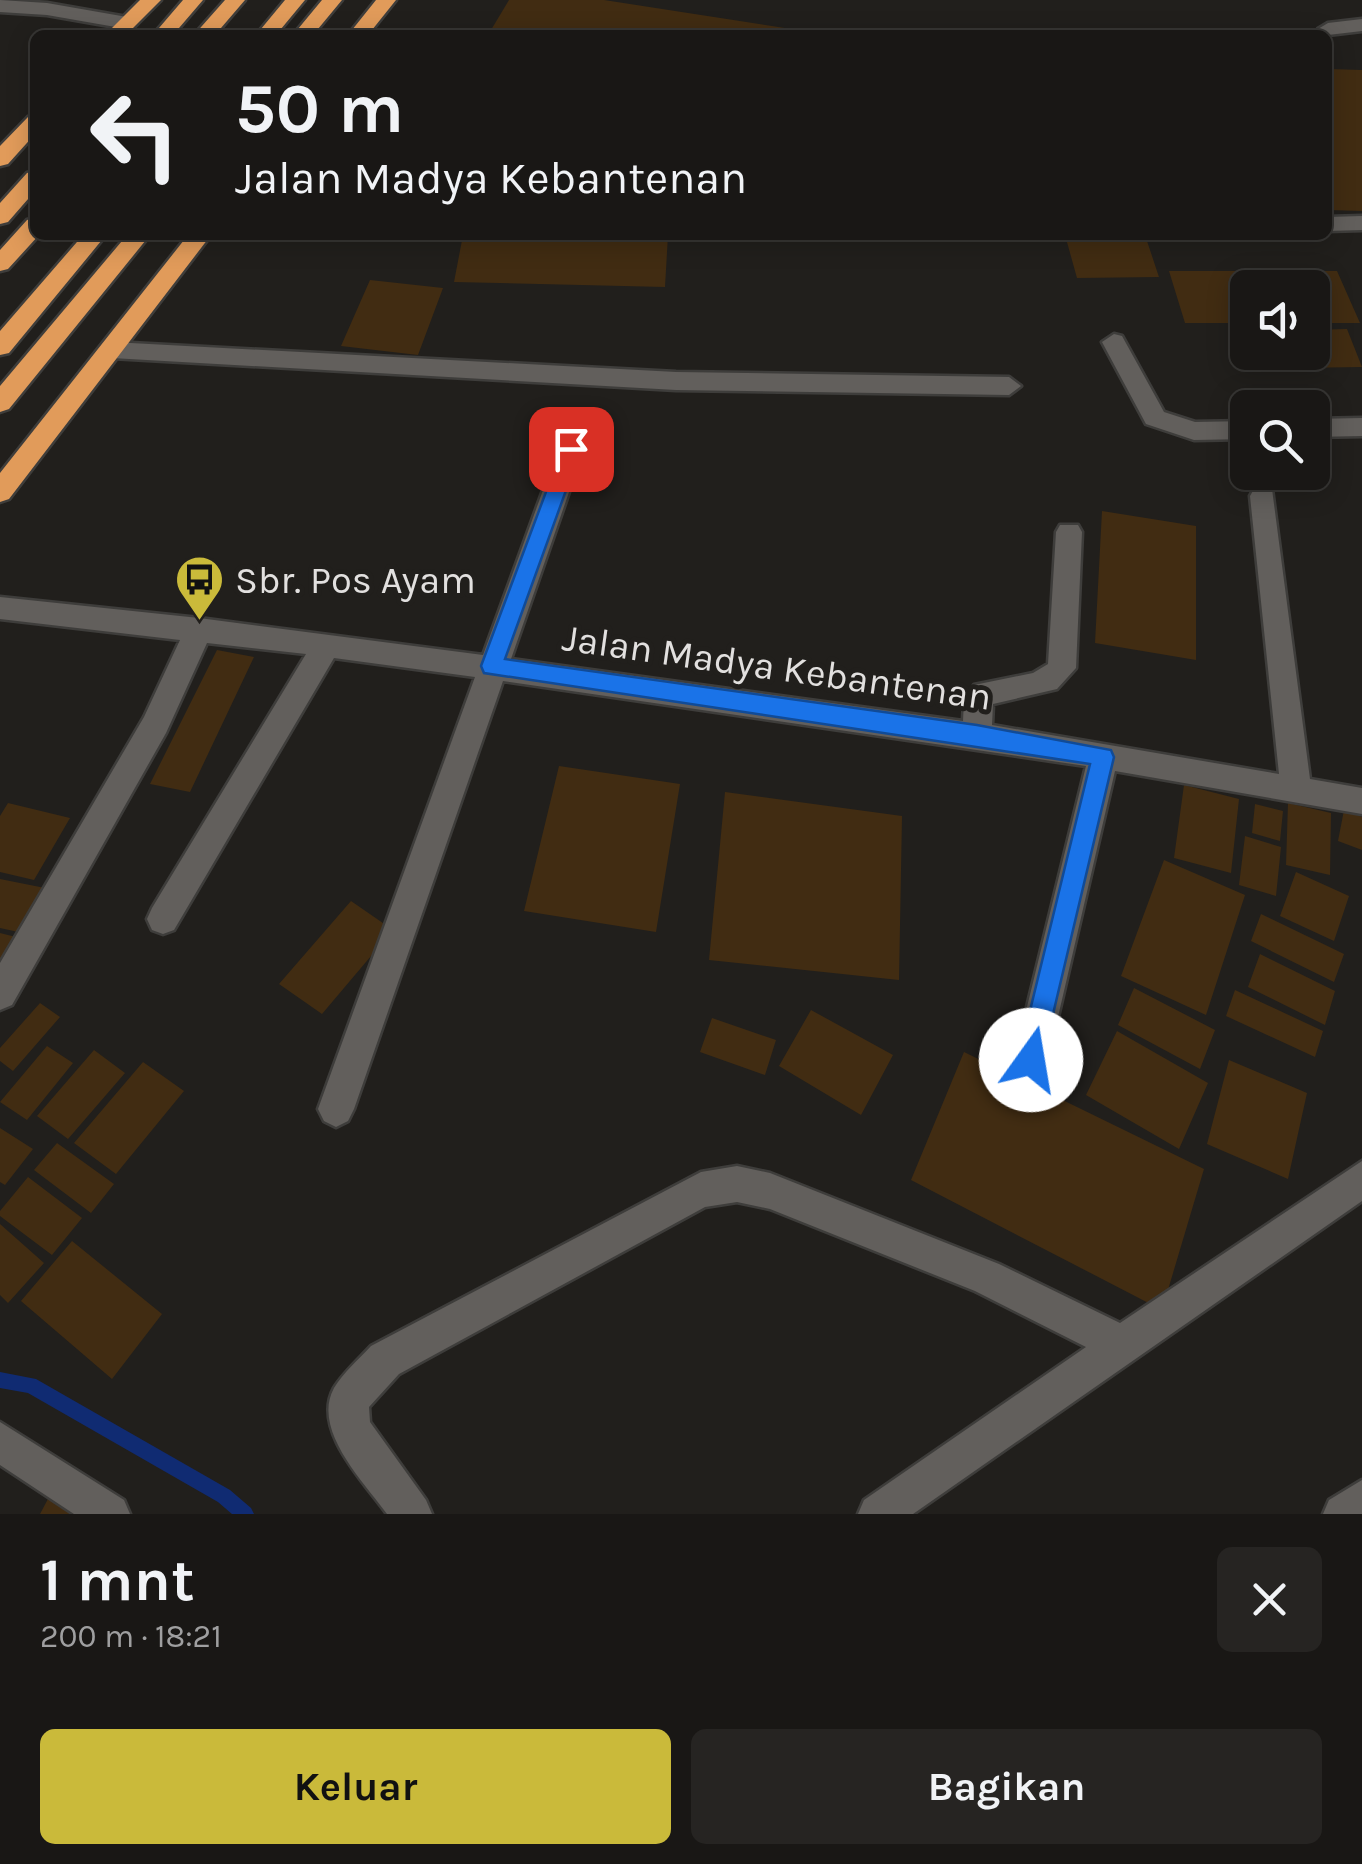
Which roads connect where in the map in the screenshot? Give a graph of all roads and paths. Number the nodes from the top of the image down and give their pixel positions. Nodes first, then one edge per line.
1 (150, 0) edge
2 (194, 0) edge
3 (236, 0) edge
4 (296, 0) edge
5 (332, 0) edge
6 (386, 0) edge
7 (0, 6) edge
8 (1362, 25) edge
9 (121, 29) edge
10 (167, 30) edge
11 (209, 30) edge
12 (270, 30) edge
13 (307, 30) edge
14 (362, 30) edge
15 (1328, 30) dead end
16 (30, 126) edge
17 (0, 158) edge
18 (30, 184) edge
19 (0, 218) edge
20 (1332, 224) edge
21 (1362, 224) edge
22 (30, 231) edge
23 (92, 240) edge
24 (134, 240) edge
25 (196, 240) edge
26 (0, 264) edge
27 (1114, 342) dead end
28 (0, 347) edge
29 (112, 350) junction
30 (1009, 386) dead end
31 (0, 404) edge
32 (1362, 427) edge
33 (1330, 428) edge
34 (1230, 430) edge
35 (571, 449) dead end
36 (0, 492) edge
37 (1263, 496) dead end
38 (1069, 532) dead end
39 (0, 608) edge
40 (199, 629) junction
41 (327, 644) junction
42 (492, 666) junction
43 (977, 735) junction
44 (1103, 757) junction
45 (1296, 787) junction
46 (1362, 801) edge
47 (163, 920) dead end
48 (0, 994) edge
49 (1031, 1060) dead end
50 (336, 1109) dead end
51 (1362, 1179) edge
52 (1125, 1346) junction
53 (0, 1442) edge
54 (1362, 1500) edge
55 (110, 1514) edge
56 (412, 1514) edge
57 (878, 1514) edge
58 (1343, 1514) edge

1 - 9 highway
2 - 10 highway
3 - 11 highway
4 - 12 highway
5 - 13 highway
6 - 14 highway
7 - 9 street
8 - 15 street
16 - 17 highway
18 - 19 highway
20 - 21 street
22 - 26 highway
23 - 28 highway
24 - 31 highway
25 - 29 highway
27 - 34 street
29 - 30 street
29 - 36 highway
32 - 33 street
35 - 42 street
37 - 45 street
38 - 43 street
39 - 40 street, Jalan Madya Kebantenan
40 - 41 street, Jalan Madya Kebantenan
40 - 48 street
41 - 42 street, Jalan Madya Kebantenan
41 - 47 street
42 - 43 street, Jalan Madya Kebantenan
42 - 50 street
43 - 44 street, Jalan Madya Kebantenan
44 - 45 street, Jalan Madya Kebantenan
44 - 49 street
45 - 46 street, Jalan Madya Kebantenan
51 - 52 street
52 - 56 street
52 - 57 street
53 - 55 street
54 - 58 street

